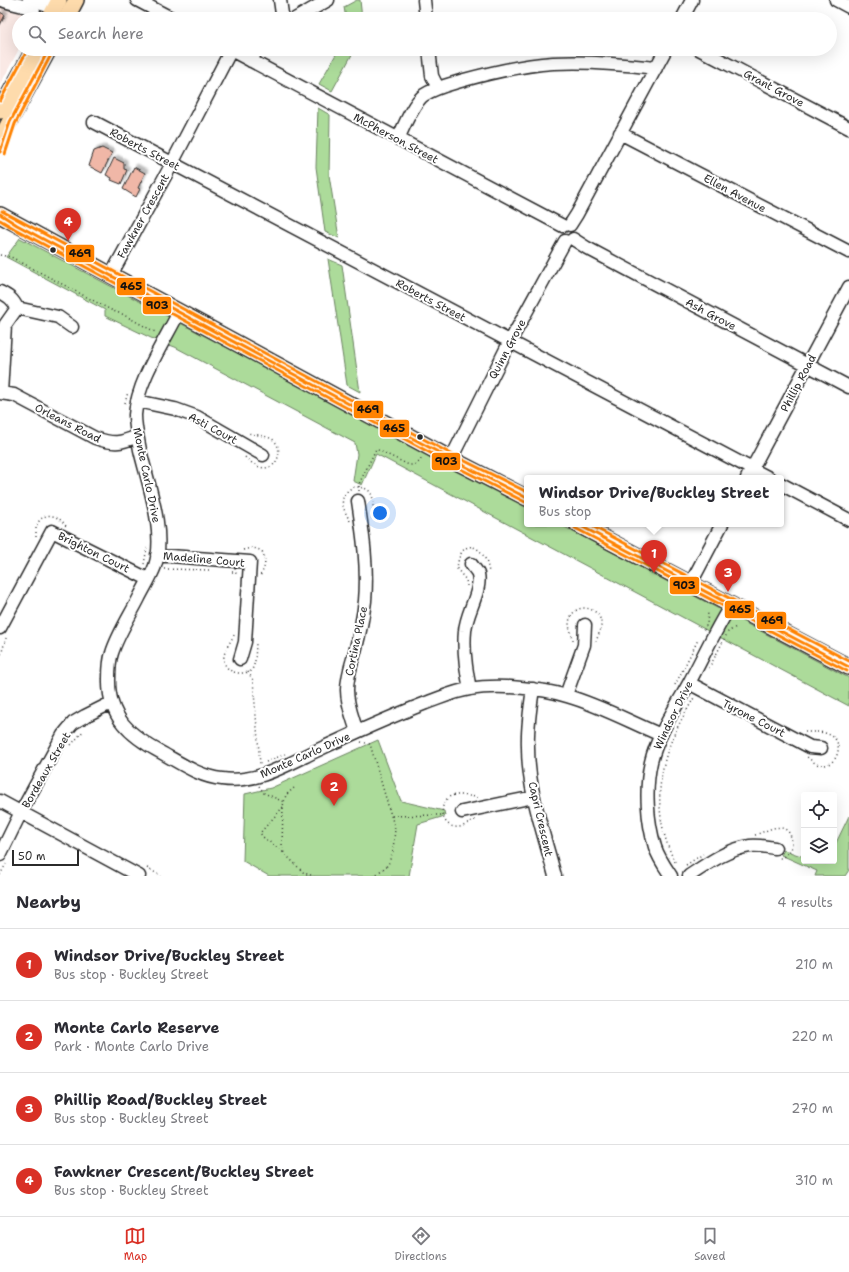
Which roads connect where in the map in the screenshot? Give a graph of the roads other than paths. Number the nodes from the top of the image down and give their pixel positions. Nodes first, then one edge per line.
1 (30, 0) edge
2 (76, 0) edge
3 (137, 0) edge
4 (280, 0) edge
5 (328, 0) edge
6 (424, 0) edge
7 (692, 0) edge
8 (5, 1) edge
9 (58, 2) edge
10 (33, 12) edge
11 (53, 12) edge
12 (70, 12) edge
13 (160, 12) edge
14 (282, 12) edge
15 (307, 12) edge
16 (425, 12) edge
17 (686, 12) edge
18 (31, 56) edge
19 (44, 56) edge
20 (227, 56) edge
21 (241, 56) edge
22 (254, 56) edge
23 (430, 56) edge
24 (662, 56) edge
25 (712, 56) edge
26 (251, 61) junction
27 (656, 68) junction
28 (438, 88) junction
29 (5, 116) edge
30 (94, 122) dead end
31 (849, 128) edge
32 (620, 133) junction
33 (0, 139) edge
34 (398, 139) junction
35 (0, 152) edge
36 (172, 163) junction
37 (0, 217) edge
38 (566, 226) junction
39 (569, 240) junction
40 (849, 252) edge
41 (111, 274) junction
42 (849, 287) edge
43 (0, 292) edge
44 (17, 308) junction
45 (179, 312) junction
46 (2, 324) edge
47 (72, 327) dead end
48 (510, 341) junction
49 (807, 365) junction
50 (849, 387) edge
51 (1, 393) edge
52 (137, 401) junction
53 (137, 436) junction
54 (263, 455) dead end
55 (451, 459) junction
56 (749, 473) edge
57 (784, 486) edge
58 (524, 496) edge
59 (358, 501) road end
60 (849, 520) edge
61 (583, 527) edge
62 (720, 527) edge
63 (157, 555) junction
64 (471, 564) dead end
65 (145, 577) junction
66 (691, 583) junction
67 (731, 605) junction
68 (585, 625) dead end
69 (4, 630) edge
70 (240, 659) dead end
71 (849, 667) edge
72 (694, 686) junction
73 (470, 689) junction
74 (533, 689) junction
75 (566, 695) junction
76 (111, 703) junction
77 (661, 735) junction
78 (359, 737) junction
79 (821, 748) dead end
80 (534, 797) junction
81 (0, 801) edge
82 (21, 812) junction
83 (462, 812) dead end
84 (775, 848) dead end
85 (3, 858) edge
86 (674, 871) edge
87 (140, 876) edge
88 (555, 876) edge
89 (689, 876) edge

1 - 9 street
2 - 12 main road
3 - 13 street
4 - 14 street
5 - 15 street
6 - 16 street
7 - 17 street
8 - 10 street
9 - 11 main road
18 - 29 main road
19 - 29 main road
20 - 36 street, Fawkner Crescent
21 - 26 street, McPherson Street
22 - 26 street
23 - 28 street
24 - 27 street
25 - 31 street, Grant Grove
26 - 34 street, McPherson Street
27 - 28 street
27 - 32 street
28 - 34 street
29 - 33 main road
29 - 35 main road
30 - 36 street, Roberts Street
32 - 38 street
32 - 40 street, Ellen Avenue
34 - 38 street, McPherson Street
36 - 41 street, Fawkner Crescent
36 - 48 street, Roberts Street
37 - 41 main road
38 - 39 street
39 - 48 street, Quinn Grove
39 - 49 street, Ash Grove
41 - 45 main road
42 - 49 street, Phillip Road
43 - 44 street
44 - 46 street
44 - 47 street
45 - 52 street, Monte Carlo Drive
45 - 55 main road
46 - 51 street
48 - 55 street, Quinn Grove
48 - 56 street, Roberts Street
49 - 50 street, Ash Grove
49 - 56 street, Phillip Road
51 - 53 street, Orleans Road
52 - 53 street, Monte Carlo Drive
52 - 54 street, Asti Court
53 - 63 street, Monte Carlo Drive
55 - 58 main road
57 - 60 street
59 - 78 street, Cortina Place
61 - 66 main road
62 - 66 street
63 - 65 street, Monte Carlo Drive
63 - 70 street, Madeline Court
64 - 73 street
65 - 69 street, Brighton Court
65 - 76 street, Monte Carlo Drive
66 - 67 main road
67 - 71 main road
67 - 72 street, Windsor Drive
68 - 75 street
72 - 77 street, Windsor Drive
72 - 79 street, Tyrone Court
73 - 74 street, Monte Carlo Drive
73 - 78 street, Monte Carlo Drive
74 - 75 street, Monte Carlo Drive
74 - 80 street, Capri Crescent
75 - 77 street, Monte Carlo Drive
76 - 78 street, Monte Carlo Drive
76 - 82 street, Bordeaux Street
77 - 86 street, Windsor Drive
80 - 83 street
80 - 88 street, Capri Crescent
81 - 82 street
82 - 85 street, Bordeaux Street
82 - 87 street
84 - 89 street

